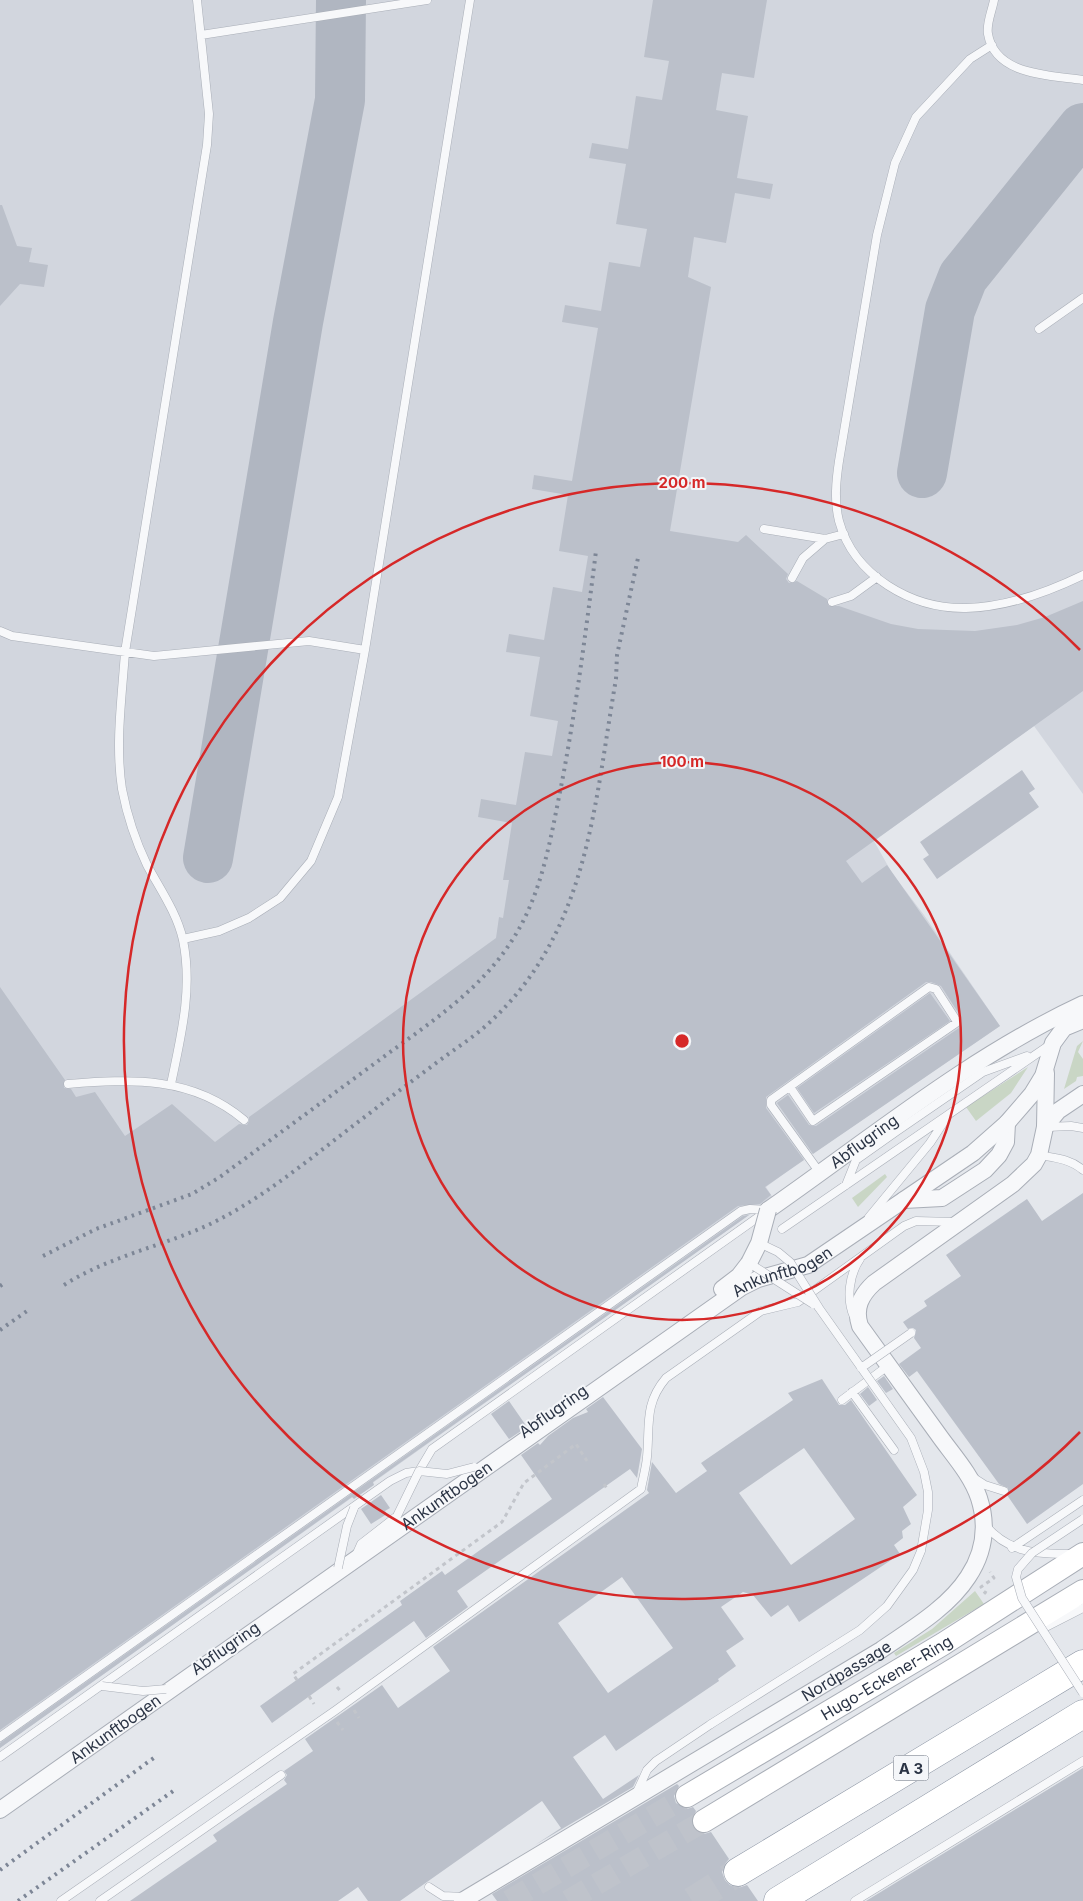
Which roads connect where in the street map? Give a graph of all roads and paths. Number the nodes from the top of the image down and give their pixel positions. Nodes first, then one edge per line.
1 (197, 0) edge
2 (427, 0) edge
3 (470, 0) edge
4 (994, 0) edge
5 (201, 35) junction
6 (992, 45) junction
7 (1083, 80) edge
8 (1083, 298) edge
9 (1040, 329) dead end
10 (764, 529) dead end
11 (844, 534) junction
12 (826, 539) junction
13 (1083, 575) edge
14 (877, 577) junction
15 (792, 578) dead end
16 (832, 602) dead end
17 (0, 631) edge
18 (365, 650) junction
19 (125, 652) junction
20 (183, 940) junction
21 (1083, 1004) edge
22 (1082, 1018) edge
23 (1042, 1059) junction
24 (68, 1084) dead end
25 (171, 1084) junction
26 (790, 1087) junction
27 (1083, 1094) edge
28 (953, 1110) junction
29 (244, 1120) dead end
30 (1045, 1127) junction
31 (1083, 1128) edge
32 (1039, 1155) junction
33 (1083, 1170) edge
34 (820, 1173) junction
35 (846, 1185) junction
36 (768, 1210) junction
37 (960, 1221) junction
38 (782, 1229) dead end
39 (860, 1229) junction
40 (759, 1242) junction
41 (865, 1253) junction
42 (749, 1263) junction
43 (819, 1308) junction
44 (860, 1326) junction
45 (911, 1333) dead end
46 (889, 1365) junction
47 (860, 1368) junction
48 (852, 1392) junction
49 (842, 1400) dead end
50 (894, 1450) dead end
51 (587, 1461) dead end
52 (474, 1467) junction
53 (962, 1467) junction
54 (419, 1472) junction
55 (604, 1484) dead end
56 (608, 1490) dead end
57 (1004, 1491) dead end
58 (1083, 1500) edge
59 (354, 1508) junction
60 (1083, 1519) edge
61 (983, 1523) junction
62 (1012, 1548) junction
63 (357, 1554) junction
64 (1083, 1554) edge
65 (338, 1568) junction
66 (994, 1578) dead end
67 (993, 1587) dead end
68 (1083, 1591) edge
69 (1083, 1608) edge
70 (1042, 1629) junction
71 (1083, 1664) edge
72 (297, 1680) dead end
73 (102, 1686) junction
74 (166, 1689) junction
75 (1083, 1693) edge
76 (309, 1696) dead end
77 (314, 1704) dead end
78 (356, 1713) dead end
79 (1083, 1714) edge
80 (360, 1718) dead end
81 (339, 1725) dead end
82 (343, 1730) dead end
83 (0, 1737) edge
84 (0, 1757) edge
85 (1083, 1761) edge
86 (281, 1775) dead end
87 (687, 1796) tunnel mouth
88 (634, 1798) junction
89 (0, 1805) edge
90 (0, 1810) edge
91 (704, 1821) tunnel mouth
92 (738, 1872) tunnel mouth
93 (429, 1887) dead end
94 (466, 1899) edge
95 (61, 1901) edge
96 (100, 1901) edge
97 (778, 1901) edge
98 (855, 1901) edge

1 - 5 lane
2 - 5 lane
3 - 18 lane
4 - 6 lane
5 - 19 lane
6 - 7 lane
6 - 11 lane
8 - 9 lane
10 - 12 lane
11 - 12 lane
11 - 14 lane
12 - 15 lane
13 - 14 lane
14 - 16 lane
17 - 19 lane
18 - 19 lane
18 - 20 lane
19 - 20 lane
20 - 25 lane
21 - 34 street, Abflugring
22 - 23 street, Ankunftbogen
23 - 28 lane
23 - 30 street
23 - 35 lane
23 - 39 street, Ankunftbogen
24 - 25 lane
25 - 29 lane
26 - 26 lane
26 - 34 lane
27 - 30 street
28 - 35 lane
28 - 39 lane
30 - 31 lane
30 - 32 street
32 - 33 lane
32 - 37 street
34 - 36 street, Abflugring
35 - 38 lane
36 - 40 street, Abflugring, bridge
36 - 54 lane
36 - 83 lane
37 - 41 lane
37 - 44 street
39 - 90 street, Ankunftbogen
40 - 42 street, Abflugring, bridge
40 - 43 lane, bridge
41 - 44 lane
41 - 95 lane
42 - 43 lane, bridge
42 - 52 street, Abflugring
43 - 47 lane, bridge
44 - 46 street, Nordpassage
45 - 47 lane, bridge
46 - 48 lane
46 - 53 street, Nordpassage
47 - 88 lane, bridge
48 - 49 lane
48 - 50 lane
51 - 72 path
52 - 54 lane, bridge
52 - 63 street, Abflugring
53 - 57 lane
53 - 61 street, Nordpassage
54 - 59 lane
54 - 63 lane, bridge
55 - 56 path
58 - 62 lane
59 - 65 lane, bridge
59 - 73 lane
60 - 70 lane, bridge
61 - 62 lane
61 - 88 street, Nordpassage
62 - 64 lane
63 - 65 street, Abflugring
64 - 87 street, Hugo-Eckener-Ring
65 - 74 street, Abflugring
66 - 67 path
68 - 91 street, Hugo-Eckener-Ring
69 - 70 lane
70 - 75 lane, bridge
71 - 92 highway, A 3
73 - 74 lane, bridge
73 - 84 lane
74 - 89 street, Abflugring
76 - 77 path
78 - 80 path
79 - 97 highway, A 3
81 - 82 path
85 - 98 lane
86 - 96 lane
88 - 94 street, Nordpassage
93 - 94 lane

